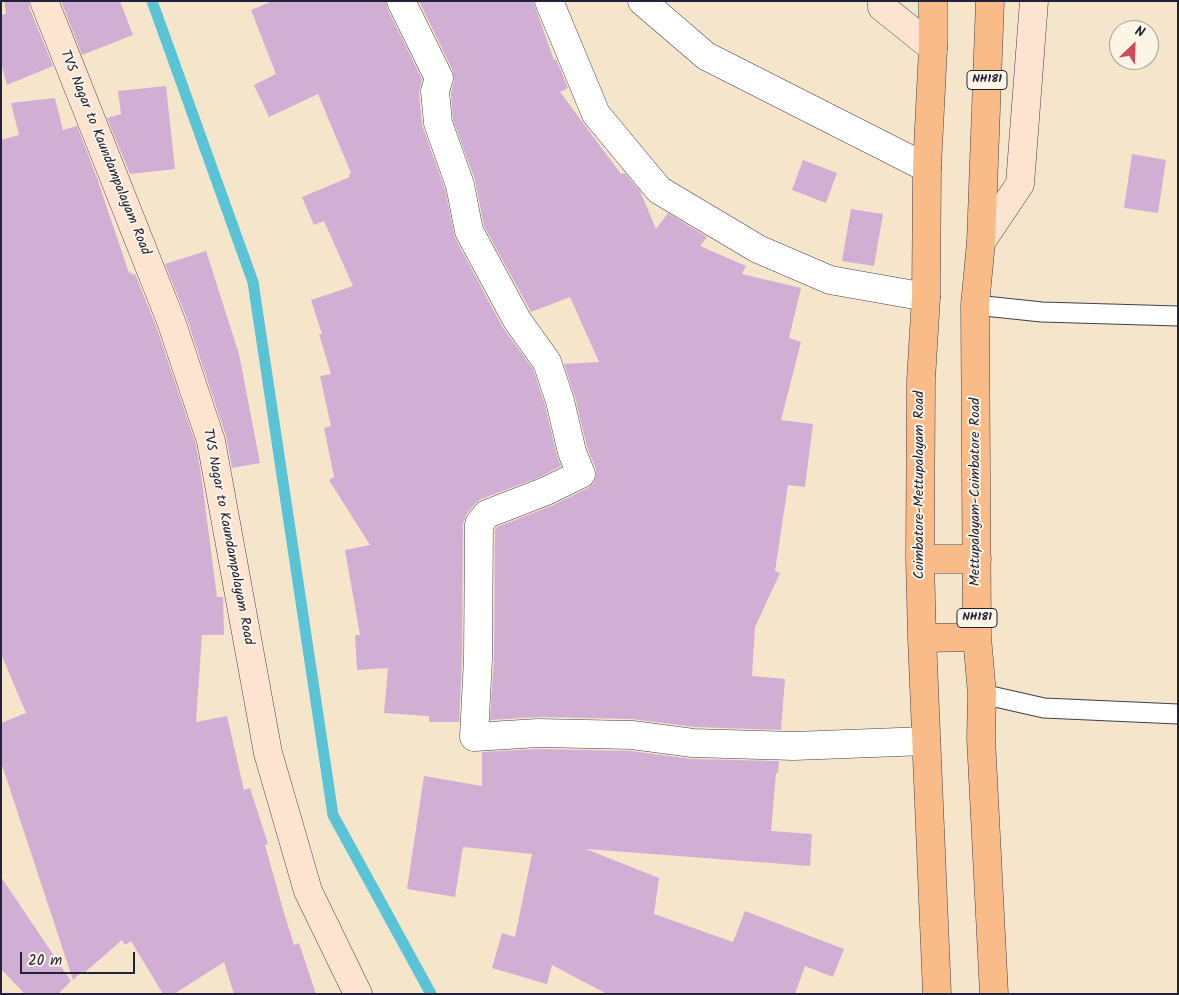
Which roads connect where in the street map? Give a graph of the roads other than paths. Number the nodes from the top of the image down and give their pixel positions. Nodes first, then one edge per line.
1 (44, 1) edge
2 (401, 1) edge
3 (549, 1) edge
4 (642, 1) edge
5 (882, 1) edge
6 (933, 1) edge
7 (990, 1) edge
8 (1034, 1) edge
9 (933, 48) junction
10 (927, 168) junction
11 (981, 242) junction
12 (926, 297) junction
13 (975, 305) junction
14 (1178, 316) edge
15 (920, 559) junction
16 (977, 559) junction
17 (977, 636) junction
18 (922, 638) junction
19 (982, 694) junction
20 (1178, 714) edge
21 (926, 741) junction
22 (358, 994) edge
23 (937, 994) edge
24 (994, 994) edge

1 - 22 street, TVS Nagar to Kaundampalayam Road
2 - 21 street
3 - 12 street
4 - 10 street
5 - 9 street
6 - 9 highway, Coimbatore-Mettupalayam Road
7 - 11 highway, NH181
8 - 11 street, Mettupalayam-Coimbatore Road
9 - 10 highway, Coimbatore-Mettupalayam Road
10 - 12 highway, Coimbatore-Mettupalayam Road
11 - 13 highway, Mettupalayam-Coimbatore Road / NH181
12 - 15 highway, Coimbatore-Mettupalayam Road
13 - 14 lane
13 - 16 highway, Mettupalayam-Coimbatore Road / NH181
15 - 16 highway
15 - 18 highway, Coimbatore-Mettupalayam Road
16 - 17 highway, Mettupalayam-Coimbatore Road / NH181
17 - 18 highway
17 - 19 highway, Mettupalayam-Coimbatore Road / NH181
18 - 21 highway, Coimbatore-Mettupalayam Road
19 - 20 lane
19 - 24 highway, Mettupalayam-Coimbatore Road / NH181
21 - 23 highway, Coimbatore-Mettupalayam Road

